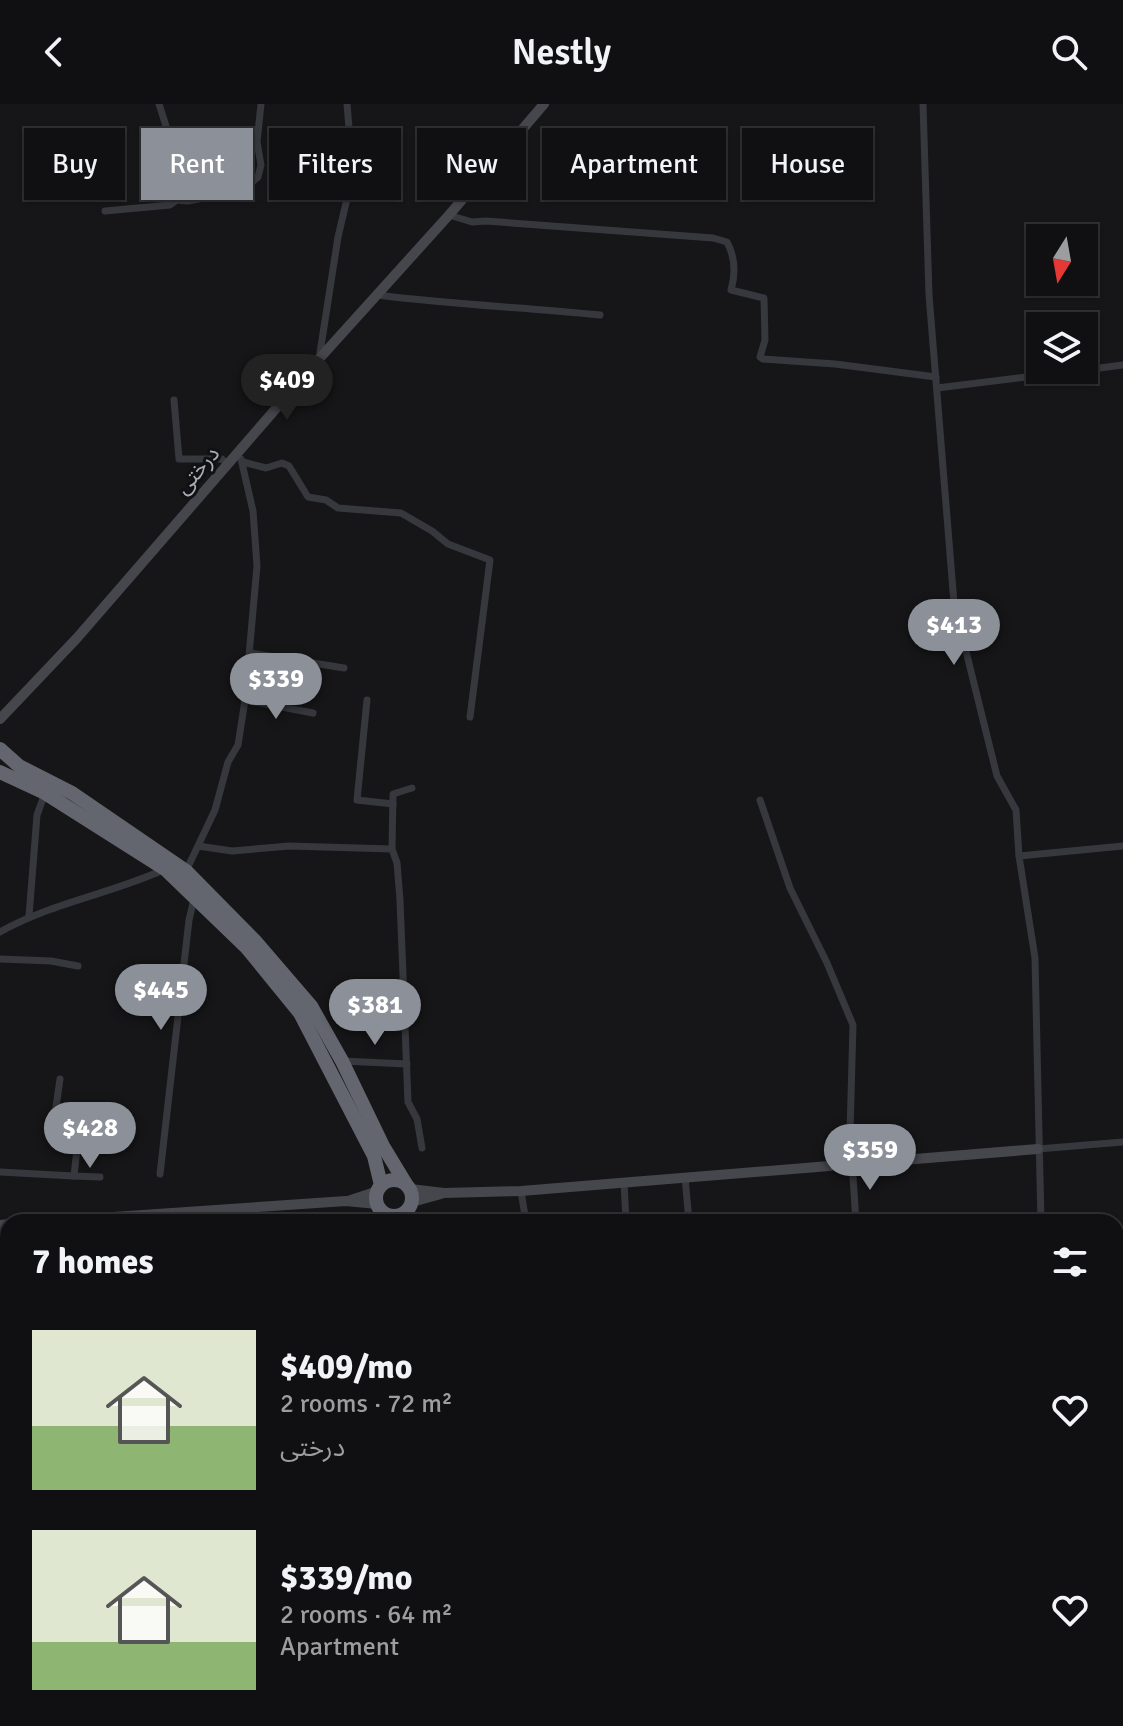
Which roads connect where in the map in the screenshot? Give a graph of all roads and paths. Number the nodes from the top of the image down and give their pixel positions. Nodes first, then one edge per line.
1 (159, 104) edge
2 (261, 104) edge
3 (347, 104) edge
4 (544, 104) edge
5 (923, 104) edge
6 (166, 126) dead end
7 (105, 211) dead end
8 (449, 215) junction
9 (378, 295) junction
10 (600, 315) dead end
11 (319, 359) junction
12 (1123, 365) edge
13 (1098, 368) edge
14 (936, 377) junction
15 (1026, 377) edge
16 (937, 388) junction
17 (174, 400) dead end
18 (240, 458) junction
19 (228, 465) junction
20 (251, 653) junction
21 (344, 668) dead end
22 (245, 700) junction
23 (367, 700) dead end
24 (313, 713) dead end
25 (470, 717) dead end
26 (2, 718) edge
27 (0, 729) edge
28 (0, 749) edge
29 (0, 772) edge
30 (412, 788) dead end
31 (45, 793) junction
32 (760, 800) dead end
33 (393, 804) junction
34 (198, 846) junction
35 (1123, 846) edge
36 (392, 849) junction
37 (1019, 856) junction
38 (165, 869) junction
39 (186, 871) junction
40 (195, 897) junction
41 (29, 916) junction
42 (0, 932) edge
43 (0, 959) edge
44 (78, 966) dead end
45 (342, 1061) junction
46 (407, 1064) junction
47 (60, 1079) dead end
48 (1123, 1142) edge
49 (422, 1148) dead end
50 (1038, 1149) junction
51 (853, 1163) junction
52 (0, 1172) edge
53 (160, 1174) dead end
54 (74, 1176) junction
55 (100, 1177) dead end
56 (685, 1177) junction
57 (624, 1182) junction
58 (521, 1191) junction
59 (410, 1201) edge
60 (382, 1203) edge
61 (212, 1214) edge
62 (525, 1214) edge
63 (626, 1214) edge
64 (688, 1214) edge
65 (856, 1214) edge
66 (1041, 1214) edge

1 - 6 street
2 - 7 street
3 - 11 street
4 - 8 street, درختی
5 - 14 street
8 - 9 street, درختی
8 - 14 street
9 - 10 street
9 - 11 street, درختی
11 - 18 street, درختی
12 - 13 street
14 - 16 street
15 - 16 street
16 - 37 street
17 - 19 street
18 - 19 street, درختی
18 - 20 street
18 - 25 street
19 - 26 street, درختی
20 - 21 street
20 - 22 street
22 - 24 street
22 - 34 street
23 - 33 street
26 - 27 street, درختی
28 - 39 highway
29 - 31 highway
30 - 33 street
31 - 38 highway
31 - 41 street
32 - 51 street
33 - 36 street
34 - 36 street
34 - 39 street
35 - 37 street
36 - 46 street
37 - 50 street
38 - 40 highway
38 - 41 street
39 - 45 highway
40 - 53 street
40 - 60 highway
41 - 42 street
43 - 44 street
45 - 46 street
45 - 59 highway
46 - 49 street
47 - 54 street
48 - 50 street
50 - 51 street
50 - 66 street
51 - 56 street
51 - 65 street
52 - 54 street
54 - 55 street
56 - 57 street
56 - 64 street
57 - 58 street
57 - 63 street
58 - 59 street
58 - 62 street
59 - 60 highway
60 - 61 street

